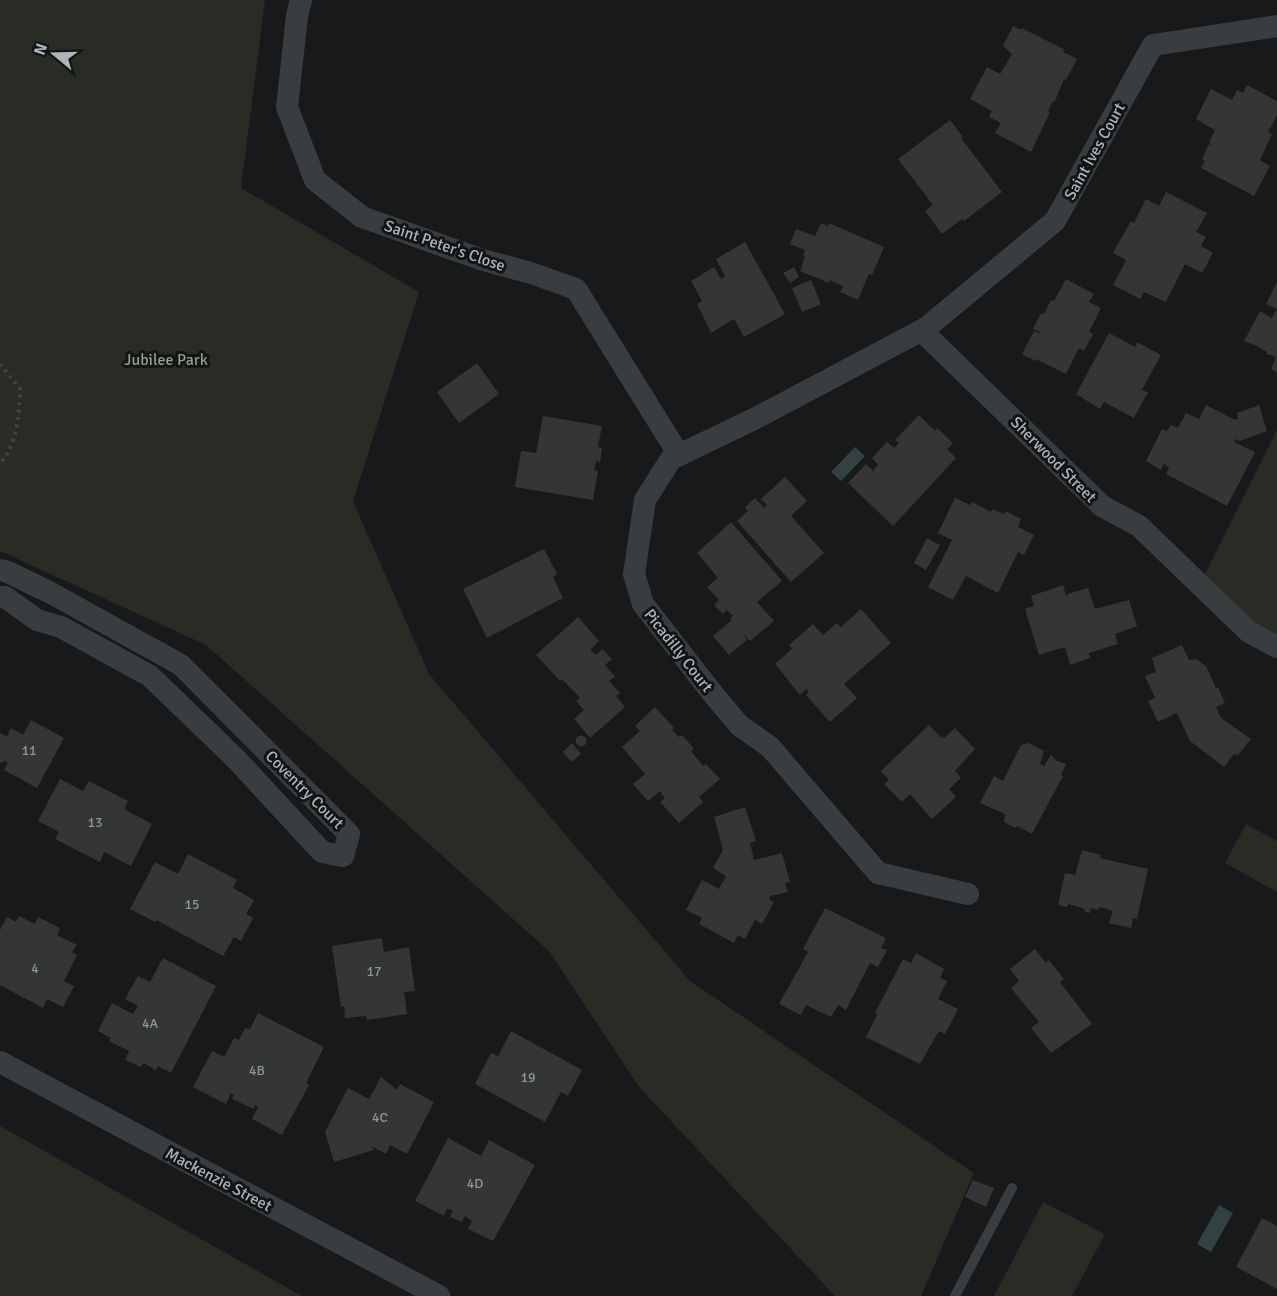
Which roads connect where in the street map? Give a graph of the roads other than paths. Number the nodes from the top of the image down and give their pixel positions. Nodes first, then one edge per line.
1 (301, 0) edge
2 (1277, 26) edge
3 (926, 328) junction
4 (679, 454) junction
5 (0, 570) edge
6 (0, 597) edge
7 (1277, 648) edge
8 (968, 894) dead end
9 (0, 1062) edge
10 (1012, 1188) dead end
11 (439, 1296) edge
12 (955, 1296) edge

1 - 4 street, Saint Peter's Close
2 - 3 street, Saint Ives Court
3 - 4 street, Picadilly Court
3 - 7 street, Sherwood Street
4 - 8 street, Picadilly Court
5 - 6 street, Coventry Court
9 - 11 street, Mackenzie Street
10 - 12 lane

